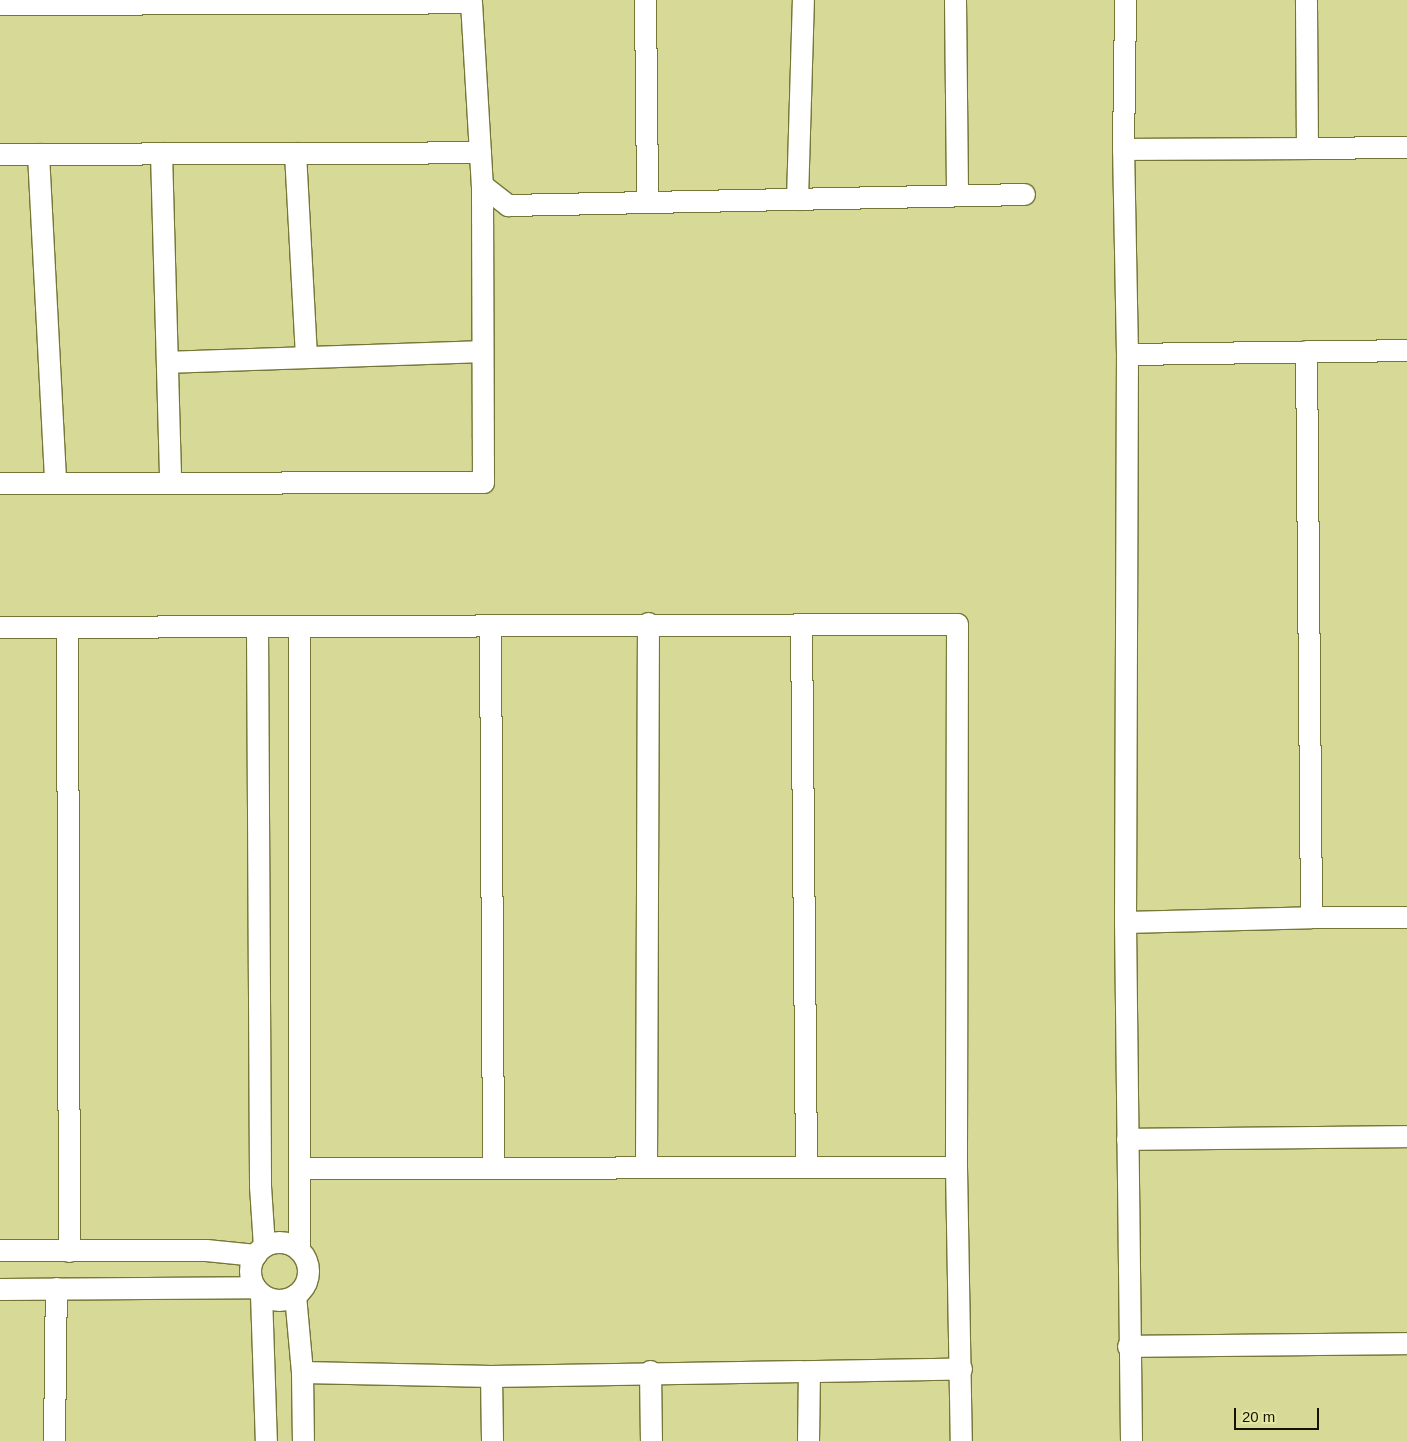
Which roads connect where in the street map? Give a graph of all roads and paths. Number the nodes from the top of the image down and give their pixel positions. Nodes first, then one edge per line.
1 (645, 0) edge
2 (803, 0) edge
3 (955, 0) edge
4 (1125, 0) edge
5 (1306, 0) edge
6 (471, 1) edge
7 (0, 4) edge
8 (1407, 147) edge
9 (1307, 148) junction
10 (1123, 149) junction
11 (480, 152) junction
12 (161, 153) junction
13 (294, 153) junction
14 (0, 154) edge
15 (38, 154) junction
16 (482, 185) junction
17 (1024, 194) dead end
18 (957, 195) junction
19 (797, 199) junction
20 (647, 202) junction
21 (1407, 350) edge
22 (1306, 351) junction
23 (482, 352) junction
24 (1127, 354) junction
25 (306, 357) junction
26 (167, 362) junction
27 (170, 482) junction
28 (0, 483) edge
29 (54, 483) junction
30 (648, 623) junction
31 (490, 625) junction
32 (801, 625) junction
33 (67, 626) junction
34 (257, 626) junction
35 (299, 626) junction
36 (0, 627) edge
37 (1311, 917) junction
38 (1407, 917) edge
39 (1125, 922) junction
40 (1407, 1136) edge
41 (1127, 1139) junction
42 (646, 1165) junction
43 (806, 1165) junction
44 (493, 1167) junction
45 (956, 1167) junction
46 (302, 1168) junction
47 (0, 1250) edge
48 (299, 1250) junction
49 (69, 1251) junction
50 (260, 1251) junction
51 (56, 1288) junction
52 (0, 1289) edge
53 (258, 1290) junction
54 (294, 1295) junction
55 (1407, 1343) edge
56 (1128, 1346) junction
57 (961, 1369) junction
58 (302, 1372) junction
59 (650, 1372) junction
60 (809, 1372) junction
61 (491, 1376) junction
62 (54, 1441) edge
63 (266, 1441) edge
64 (303, 1441) edge
65 (492, 1441) edge
66 (651, 1441) edge
67 (808, 1441) edge
68 (961, 1441) edge
69 (1131, 1441) edge

1 - 20 street
2 - 19 street
3 - 18 street
4 - 10 street
5 - 9 street
6 - 7 street
6 - 11 street
8 - 9 street
9 - 10 street
10 - 24 street
11 - 13 street
11 - 16 street
12 - 13 street
12 - 15 street
12 - 26 street
13 - 25 street
14 - 15 street
15 - 29 street
16 - 20 street
16 - 23 street
17 - 18 street
18 - 19 street
19 - 20 street
21 - 22 street
22 - 24 street
22 - 37 street
23 - 25 street
23 - 27 street
24 - 39 street
25 - 26 street
26 - 27 street
27 - 29 street
28 - 29 street
30 - 31 street
30 - 32 street
30 - 42 street
31 - 35 street
31 - 44 street
32 - 43 street
32 - 45 street
33 - 34 street
33 - 36 street
33 - 49 street
34 - 35 street
34 - 50 street
35 - 46 street
37 - 38 street
37 - 39 street
39 - 41 street
40 - 41 street
41 - 56 street
42 - 43 street
42 - 44 street
43 - 45 street
44 - 46 street
45 - 57 street
46 - 48 street
47 - 49 street
48 - 50 street
48 - 54 street
49 - 50 street
50 - 53 street
51 - 52 street
51 - 53 street
51 - 62 street
53 - 54 street
53 - 63 street
54 - 58 street
55 - 56 street
56 - 69 street
57 - 60 street
57 - 68 street
58 - 61 street
58 - 64 street
59 - 60 street
59 - 61 street
59 - 66 street
60 - 67 street
61 - 65 street

